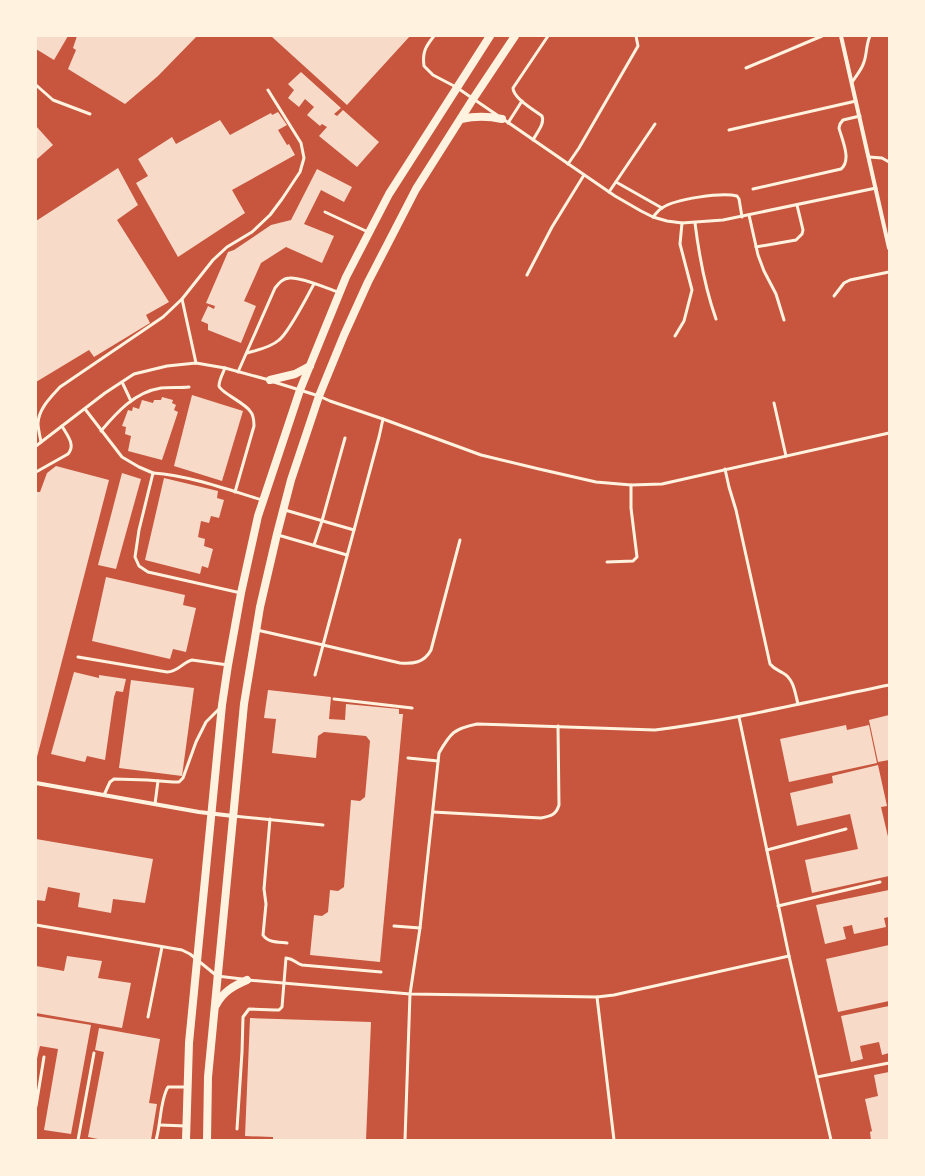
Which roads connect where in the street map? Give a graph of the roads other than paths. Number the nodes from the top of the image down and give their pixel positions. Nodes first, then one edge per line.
1 (434, 36) edge
2 (490, 36) edge
3 (515, 36) edge
4 (548, 36) edge
5 (636, 36) edge
6 (822, 36) edge
7 (841, 36) edge
8 (870, 36) edge
9 (746, 68) dead end
10 (852, 82) junction
11 (36, 85) edge
12 (456, 87) junction
13 (268, 90) dead end
14 (473, 99) junction
15 (522, 101) junction
16 (856, 101) junction
17 (90, 114) dead end
18 (860, 116) junction
19 (461, 119) junction
20 (505, 121) junction
21 (655, 124) dead end
22 (729, 130) dead end
23 (533, 140) junction
24 (869, 157) junction
25 (889, 162) edge
26 (568, 164) junction
27 (584, 175) junction
28 (616, 182) junction
29 (876, 188) junction
30 (753, 189) dead end
31 (609, 192) junction
32 (796, 205) junction
33 (662, 208) junction
34 (325, 212) dead end
35 (749, 215) junction
36 (653, 217) junction
37 (742, 217) junction
38 (682, 223) junction
39 (695, 223) junction
40 (369, 233) junction
41 (756, 247) junction
42 (889, 248) edge
43 (889, 272) edge
44 (527, 275) dead end
45 (314, 284) junction
46 (340, 293) junction
47 (834, 296) dead end
48 (182, 299) junction
49 (716, 319) dead end
50 (784, 320) dead end
51 (675, 336) dead end
52 (247, 353) junction
53 (196, 363) junction
54 (310, 366) junction
55 (225, 368) junction
56 (238, 372) junction
57 (270, 380) junction
58 (122, 382) junction
59 (189, 387) dead end
60 (300, 390) junction
61 (319, 396) junction
62 (131, 401) junction
63 (774, 403) dead end
64 (85, 409) junction
65 (382, 419) junction
66 (62, 426) junction
67 (101, 431) junction
68 (889, 433) edge
69 (345, 438) dead end
70 (41, 442) junction
71 (36, 446) edge
72 (786, 456) junction
73 (725, 469) junction
74 (36, 472) edge
75 (153, 473) junction
76 (631, 485) junction
77 (235, 492) junction
78 (263, 501) junction
79 (283, 509) junction
80 (322, 521) junction
81 (354, 530) junction
82 (277, 534) junction
83 (460, 540) dead end
84 (314, 545) junction
85 (347, 555) junction
86 (607, 562) dead end
87 (241, 593) junction
88 (256, 630) junction
89 (324, 644) junction
90 (78, 657) dead end
91 (228, 665) junction
92 (315, 675) dead end
93 (889, 686) edge
94 (334, 699) dead end
95 (798, 704) junction
96 (222, 705) junction
97 (412, 708) dead end
98 (739, 717) junction
99 (558, 726) junction
100 (408, 758) dead end
101 (438, 761) junction
102 (158, 781) junction
103 (36, 783) edge
104 (104, 795) junction
105 (155, 804) junction
106 (433, 812) junction
107 (212, 814) junction
108 (233, 816) junction
109 (270, 819) junction
110 (323, 825) dead end
111 (846, 829) dead end
112 (767, 850) junction
113 (880, 882) dead end
114 (778, 906) junction
115 (36, 925) edge
116 (394, 926) dead end
117 (420, 928) junction
118 (287, 943) dead end
119 (162, 947) junction
120 (788, 956) junction
121 (198, 960) junction
122 (380, 972) dead end
123 (218, 976) junction
124 (247, 980) junction
125 (284, 984) junction
126 (410, 994) junction
127 (597, 997) junction
128 (214, 1008) junction
129 (148, 1017) dead end
130 (94, 1054) dead end
131 (44, 1057) dead end
132 (889, 1063) edge
133 (817, 1077) junction
134 (187, 1087) junction
135 (36, 1106) edge
136 (160, 1125) junction
137 (186, 1126) junction
138 (237, 1129) dead end
139 (78, 1140) edge
140 (156, 1140) edge
141 (186, 1140) edge
142 (207, 1140) edge
143 (405, 1140) edge
144 (614, 1140) edge
145 (831, 1140) edge

1 - 12 lane
2 - 12 main road
3 - 14 main road
4 - 15 lane
5 - 26 lane
6 - 9 lane
7 - 10 street
8 - 10 lane
10 - 16 street
11 - 17 lane
12 - 14 lane
12 - 40 main road
13 - 48 lane
14 - 19 main road
14 - 20 lane
15 - 20 lane
15 - 23 lane
16 - 18 street
16 - 22 lane
18 - 24 street
18 - 30 lane
19 - 20 main road
19 - 61 main road
20 - 23 lane
21 - 28 lane
23 - 26 lane
24 - 25 lane
24 - 29 street
26 - 27 lane
27 - 31 lane
27 - 44 lane
28 - 31 lane
28 - 33 lane
29 - 32 lane
29 - 42 street
31 - 36 lane
32 - 35 lane
32 - 41 lane
33 - 36 lane
33 - 37 lane
34 - 40 lane
35 - 37 lane
35 - 41 lane
36 - 38 lane
37 - 39 lane
38 - 39 lane
38 - 51 lane
39 - 49 lane
40 - 46 main road
41 - 50 lane
43 - 47 lane
45 - 46 lane
45 - 52 lane
45 - 52 lane
46 - 54 main road
48 - 53 lane
48 - 70 lane
52 - 56 lane
53 - 55 lane
53 - 58 lane
54 - 57 main road
54 - 60 main road
55 - 56 lane
55 - 77 lane
56 - 57 lane
57 - 60 lane
58 - 62 lane
58 - 64 lane
59 - 62 lane
60 - 61 lane
60 - 78 main road
61 - 65 lane
61 - 79 main road
62 - 67 lane
63 - 72 lane
64 - 66 lane
64 - 67 lane
65 - 76 lane
65 - 81 lane
66 - 70 lane
66 - 74 lane
67 - 75 lane
68 - 72 lane
69 - 80 lane
70 - 71 lane
72 - 73 lane
73 - 76 lane
73 - 95 lane
75 - 77 lane
75 - 87 lane
76 - 86 lane
77 - 78 lane
78 - 87 main road
79 - 80 lane
79 - 82 main road
80 - 81 lane
80 - 84 lane
81 - 85 lane
82 - 84 lane
82 - 88 main road
83 - 89 lane
84 - 85 lane
85 - 89 lane
87 - 91 main road
88 - 89 lane
88 - 108 main road
89 - 92 lane
90 - 91 lane
91 - 96 main road
93 - 95 lane
94 - 97 lane
95 - 98 lane
96 - 102 lane
96 - 107 main road
98 - 99 lane
98 - 112 lane
99 - 101 lane
99 - 106 lane
100 - 101 lane
101 - 106 lane
102 - 104 lane
102 - 105 lane
103 - 104 street
104 - 105 street
105 - 107 street
106 - 117 lane
107 - 108 street
107 - 121 main road
108 - 109 lane
108 - 123 main road
109 - 110 lane
109 - 118 lane
111 - 112 lane
112 - 114 lane
113 - 114 lane
114 - 120 lane
115 - 119 lane
116 - 117 lane
117 - 126 lane
119 - 121 lane
119 - 129 lane
120 - 127 lane
120 - 133 lane
121 - 123 lane
121 - 134 main road
122 - 125 lane
123 - 124 lane
123 - 128 main road
124 - 125 lane
124 - 128 main road
125 - 126 lane
125 - 138 lane
126 - 127 lane
126 - 143 lane
127 - 144 lane
128 - 142 main road
130 - 139 lane
131 - 135 lane
132 - 133 lane
133 - 145 lane
134 - 136 lane
134 - 137 main road
136 - 137 lane
136 - 140 lane
137 - 141 main road

